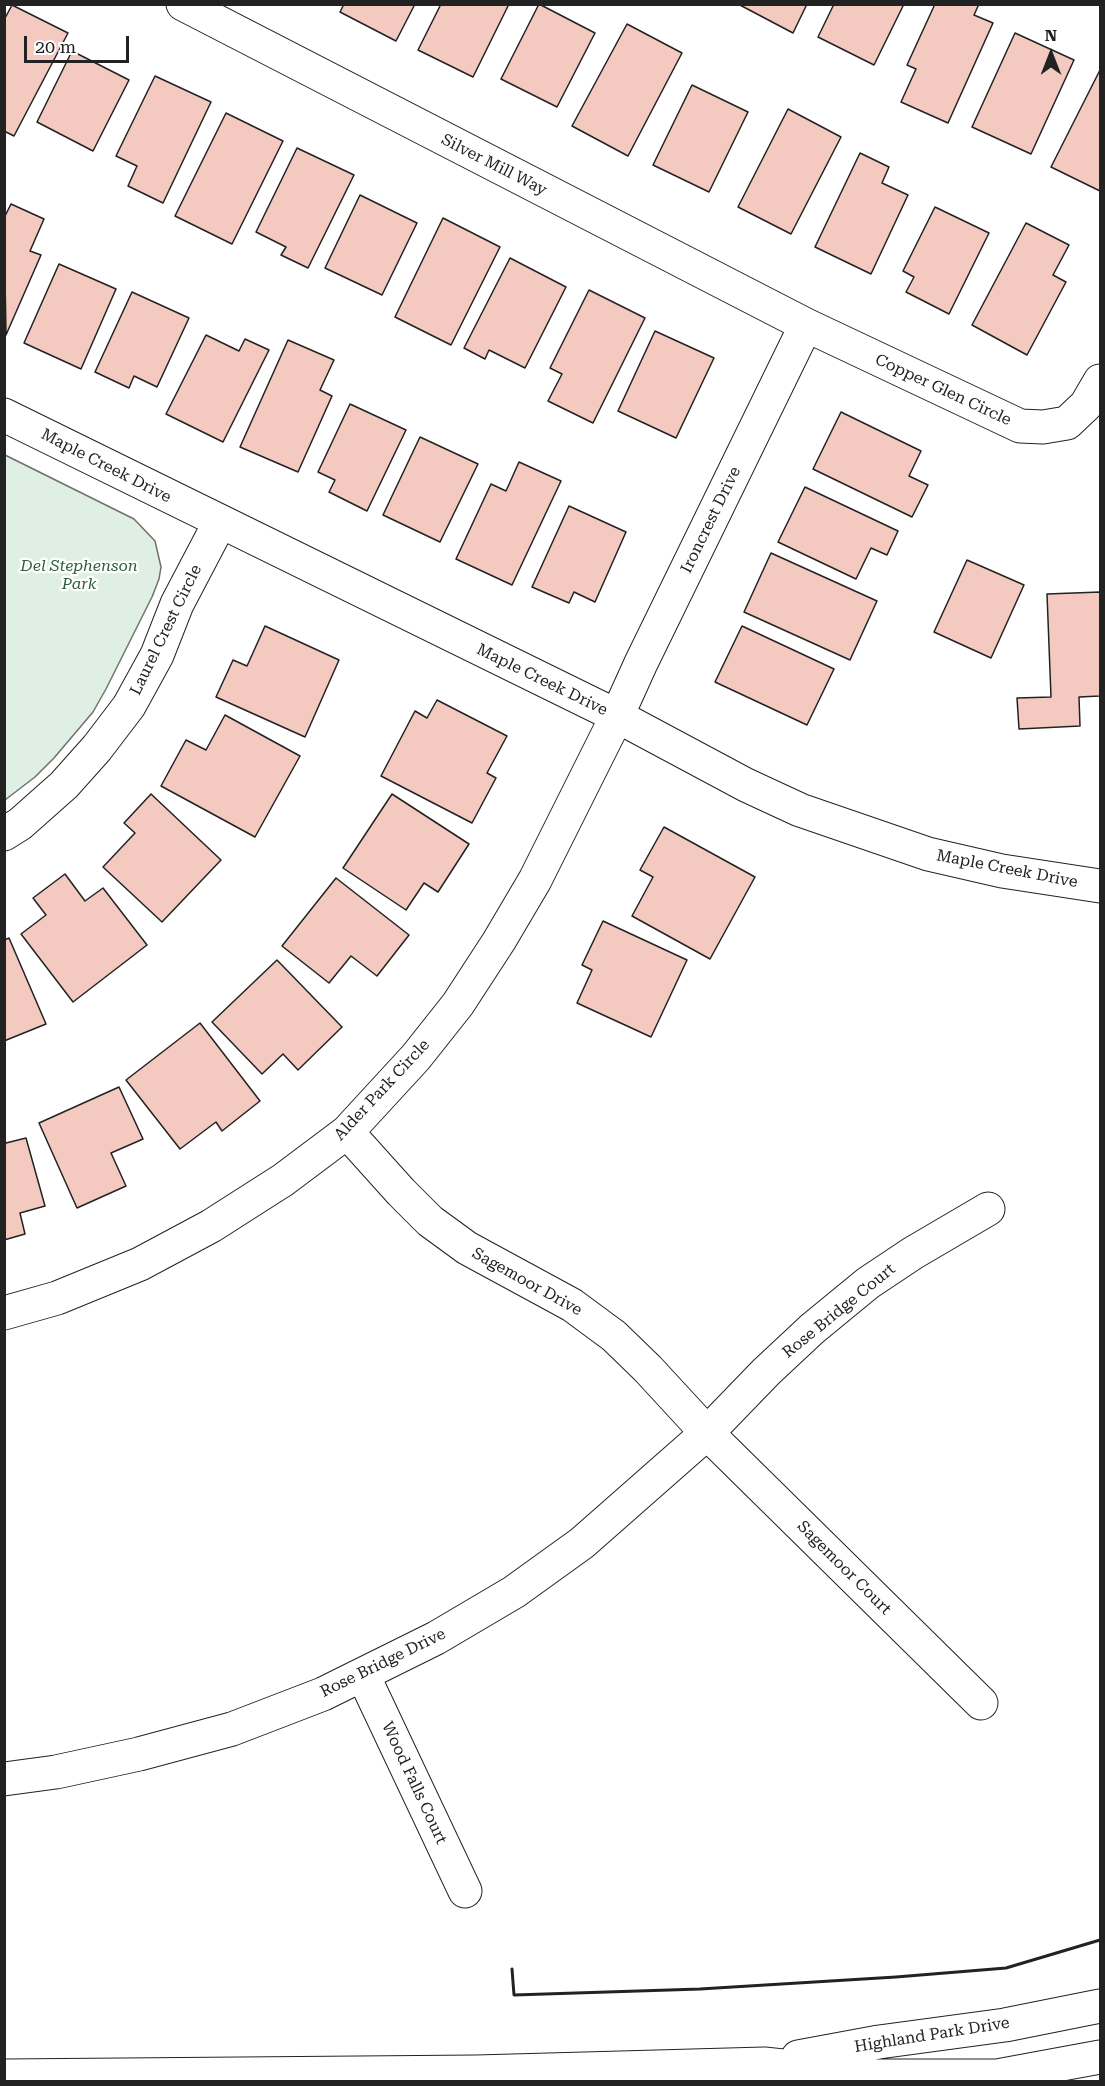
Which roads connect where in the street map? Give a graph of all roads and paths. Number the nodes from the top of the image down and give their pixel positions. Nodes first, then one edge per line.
1 (183, 4) edge
2 (806, 325) junction
3 (1101, 381) edge
4 (4, 415) edge
5 (220, 522) junction
6 (617, 716) junction
7 (4, 834) edge
8 (1101, 886) edge
9 (347, 1132) junction
10 (988, 1209) dead end
11 (4, 1313) edge
12 (707, 1433) junction
13 (363, 1675) junction
14 (981, 1703) dead end
15 (4, 1779) edge
16 (465, 1891) dead end
17 (1101, 2006) edge
18 (1101, 2056) edge
19 (764, 2064) junction
20 (4, 2076) edge
21 (170, 2078) edge

1 - 2 street, Silver Mill Way
2 - 3 street, Copper Glen Circle
2 - 6 street, Ironcrest Drive
4 - 5 street, Maple Creek Drive
5 - 6 street, Maple Creek Drive
5 - 7 street, Laurel Crest Circle
6 - 8 street, Maple Creek Drive
6 - 9 street, Alder Park Circle
9 - 11 street, Alder Park Circle
9 - 12 street, Sagemoor Drive
10 - 12 street, Rose Bridge Court
12 - 13 street, Rose Bridge Drive
12 - 14 street, Sagemoor Court
13 - 15 street, Rose Bridge Drive
13 - 16 street, Wood Falls Court
17 - 19 street, Highland Park Drive
18 - 19 street, Highland Park Drive
19 - 21 street, Highland Park Drive
20 - 21 street, Highland Park Drive

